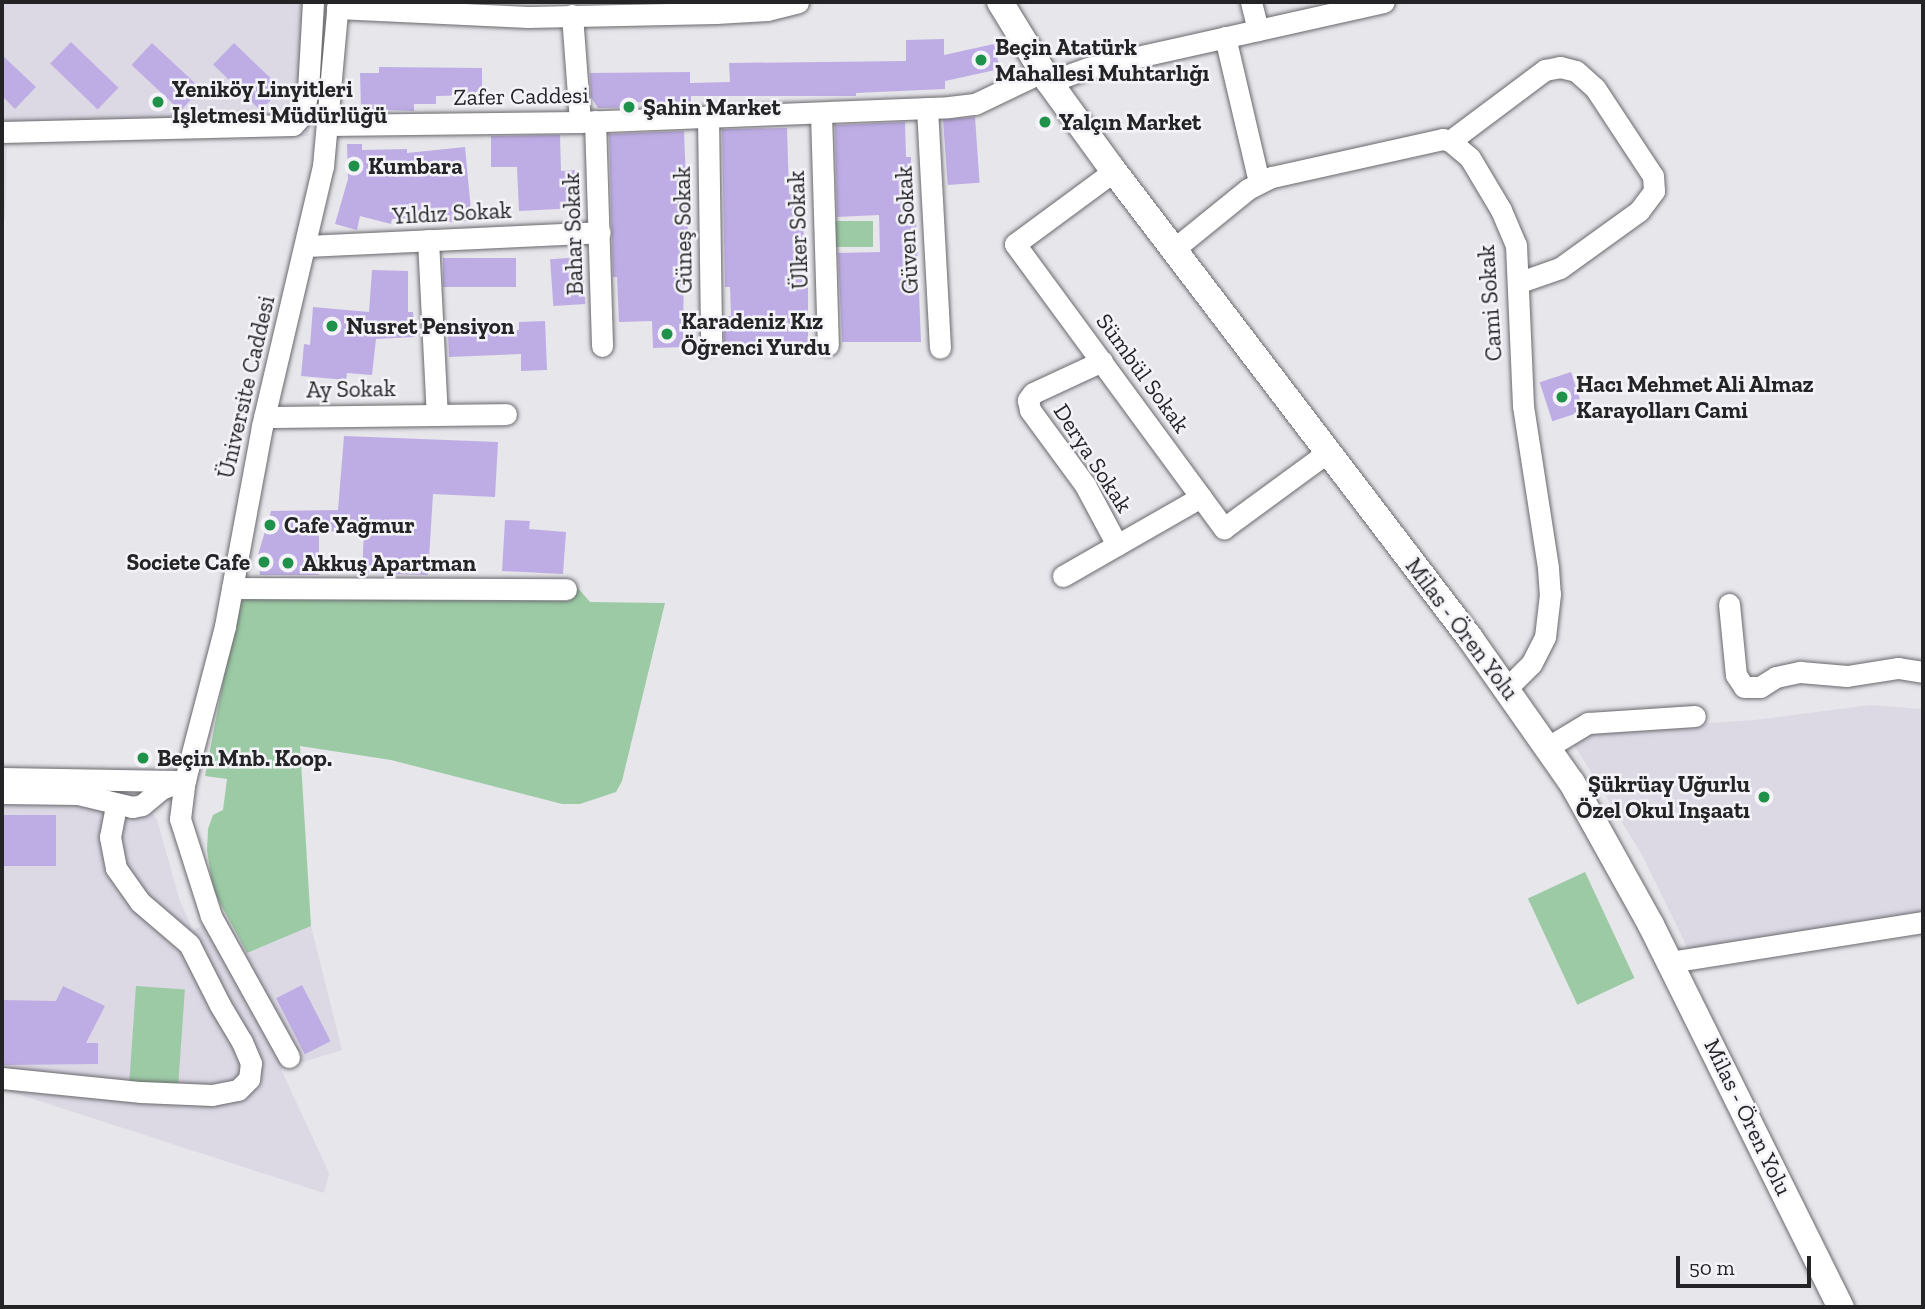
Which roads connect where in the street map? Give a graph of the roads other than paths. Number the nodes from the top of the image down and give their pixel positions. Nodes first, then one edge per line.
1 (313, 2) edge
2 (798, 2) edge
3 (1000, 2) edge
4 (1251, 2) edge
5 (1384, 2) edge
6 (337, 5) edge
7 (715, 7) edge
8 (527, 9) edge
9 (572, 15) junction
10 (1258, 30) junction
11 (1225, 37) junction
12 (1046, 77) junction
13 (927, 108) junction
14 (821, 113) junction
15 (708, 116) junction
16 (587, 121) junction
17 (328, 125) junction
18 (2, 132) edge
19 (1450, 141) junction
20 (1114, 171) junction
21 (1259, 182) junction
22 (600, 232) junction
23 (428, 240) junction
24 (306, 246) junction
25 (1174, 249) junction
26 (1520, 282) junction
27 (711, 343) dead end
28 (828, 345) dead end
29 (603, 346) dead end
30 (940, 348) dead end
31 (1102, 361) junction
32 (506, 414) dead end
33 (437, 415) junction
34 (264, 416) junction
35 (1328, 452) junction
36 (1201, 497) junction
37 (1117, 545) junction
38 (1063, 576) dead end
39 (232, 588) junction
40 (566, 589) dead end
41 (1729, 604) dead end
42 (1923, 672) edge
43 (1507, 688) junction
44 (1695, 716) dead end
45 (1548, 747) junction
46 (2, 778) edge
47 (185, 780) junction
48 (2, 793) edge
49 (116, 805) junction
50 (1923, 922) edge
51 (1670, 962) junction
52 (289, 1057) dead end
53 (2, 1078) edge
54 (1841, 1307) edge

1 - 18 street
2 - 7 street
3 - 12 main road, Milas - Ören Yolu
4 - 10 street
5 - 10 street, Zafer Caddesi
6 - 8 street
6 - 17 street, Üniversite Caddesi
7 - 9 street
8 - 9 street
9 - 16 street, Bahar Sokak
10 - 11 street, Zafer Caddesi
11 - 12 street, Zafer Caddesi
11 - 21 street
12 - 13 street, Zafer Caddesi
12 - 20 main road, Milas - Ören Yolu
13 - 14 street, Zafer Caddesi
13 - 30 street, Güven Sokak
14 - 15 street, Zafer Caddesi
14 - 28 street, Ülker Sokak
15 - 16 street, Zafer Caddesi
15 - 27 street, Güneş Sokak
16 - 17 street, Zafer Caddesi
16 - 22 street, Bahar Sokak
17 - 24 street, Üniversite Caddesi
19 - 21 street
19 - 26 street, Cami Sokak
19 - 26 street
20 - 25 main road, Milas - Ören Yolu
20 - 31 street, Sümbül Sokak
21 - 25 street
22 - 23 street, Yıldız Sokak
22 - 29 street, Bahar Sokak
23 - 24 street, Yıldız Sokak
23 - 33 street
24 - 34 street, Üniversite Caddesi
25 - 35 main road, Milas - Ören Yolu
26 - 43 street, Cami Sokak
31 - 36 street, Sümbül Sokak
31 - 37 street, Derya Sokak
32 - 33 street, Ay Sokak
33 - 34 street, Ay Sokak
34 - 39 street, Üniversite Caddesi
35 - 36 street, Sümbül Sokak
35 - 43 main road, Milas - Ören Yolu
36 - 37 street, Derya Sokak
37 - 38 street, Derya Sokak
39 - 40 street
39 - 47 street, Üniversite Caddesi
41 - 42 street
43 - 45 main road, Milas - Ören Yolu
44 - 45 street
45 - 51 main road, Milas - Ören Yolu
46 - 47 street
47 - 49 street
47 - 52 street, Üniversite Caddesi
48 - 49 street
49 - 53 street
50 - 51 street
51 - 54 main road, Milas - Ören Yolu

